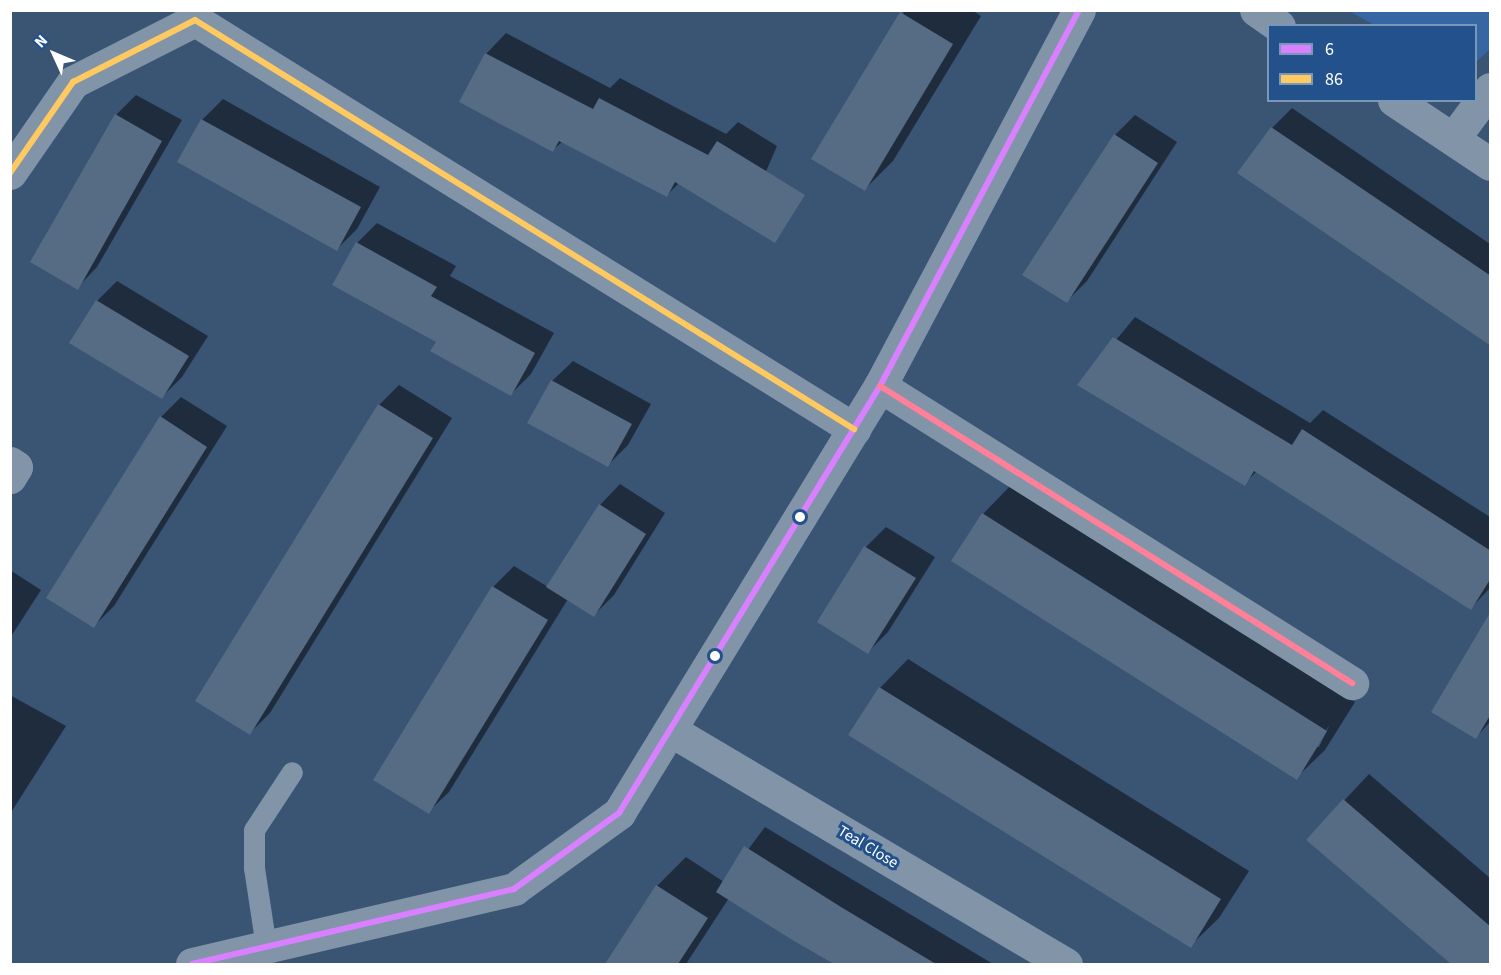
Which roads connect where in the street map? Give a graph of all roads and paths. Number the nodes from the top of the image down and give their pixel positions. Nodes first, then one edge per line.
1 (1079, 10) edge
2 (1256, 10) edge
3 (1276, 24) edge
4 (1491, 89) edge
5 (1397, 102) edge
6 (1453, 139) junction
7 (1491, 164) edge
8 (10, 173) edge
9 (880, 386) junction
10 (854, 429) junction
11 (10, 464) edge
12 (10, 477) edge
13 (1352, 683) dead end
14 (670, 730) junction
15 (292, 772) dead end
16 (266, 947) junction
17 (192, 964) edge
18 (1066, 964) edge

1 - 9 street
2 - 3 street
4 - 6 street
5 - 6 street
6 - 7 street
8 - 10 street
9 - 10 street
9 - 13 street
10 - 14 street
11 - 12 street
14 - 16 street
14 - 18 street, Teal Close
15 - 16 lane
16 - 17 street

